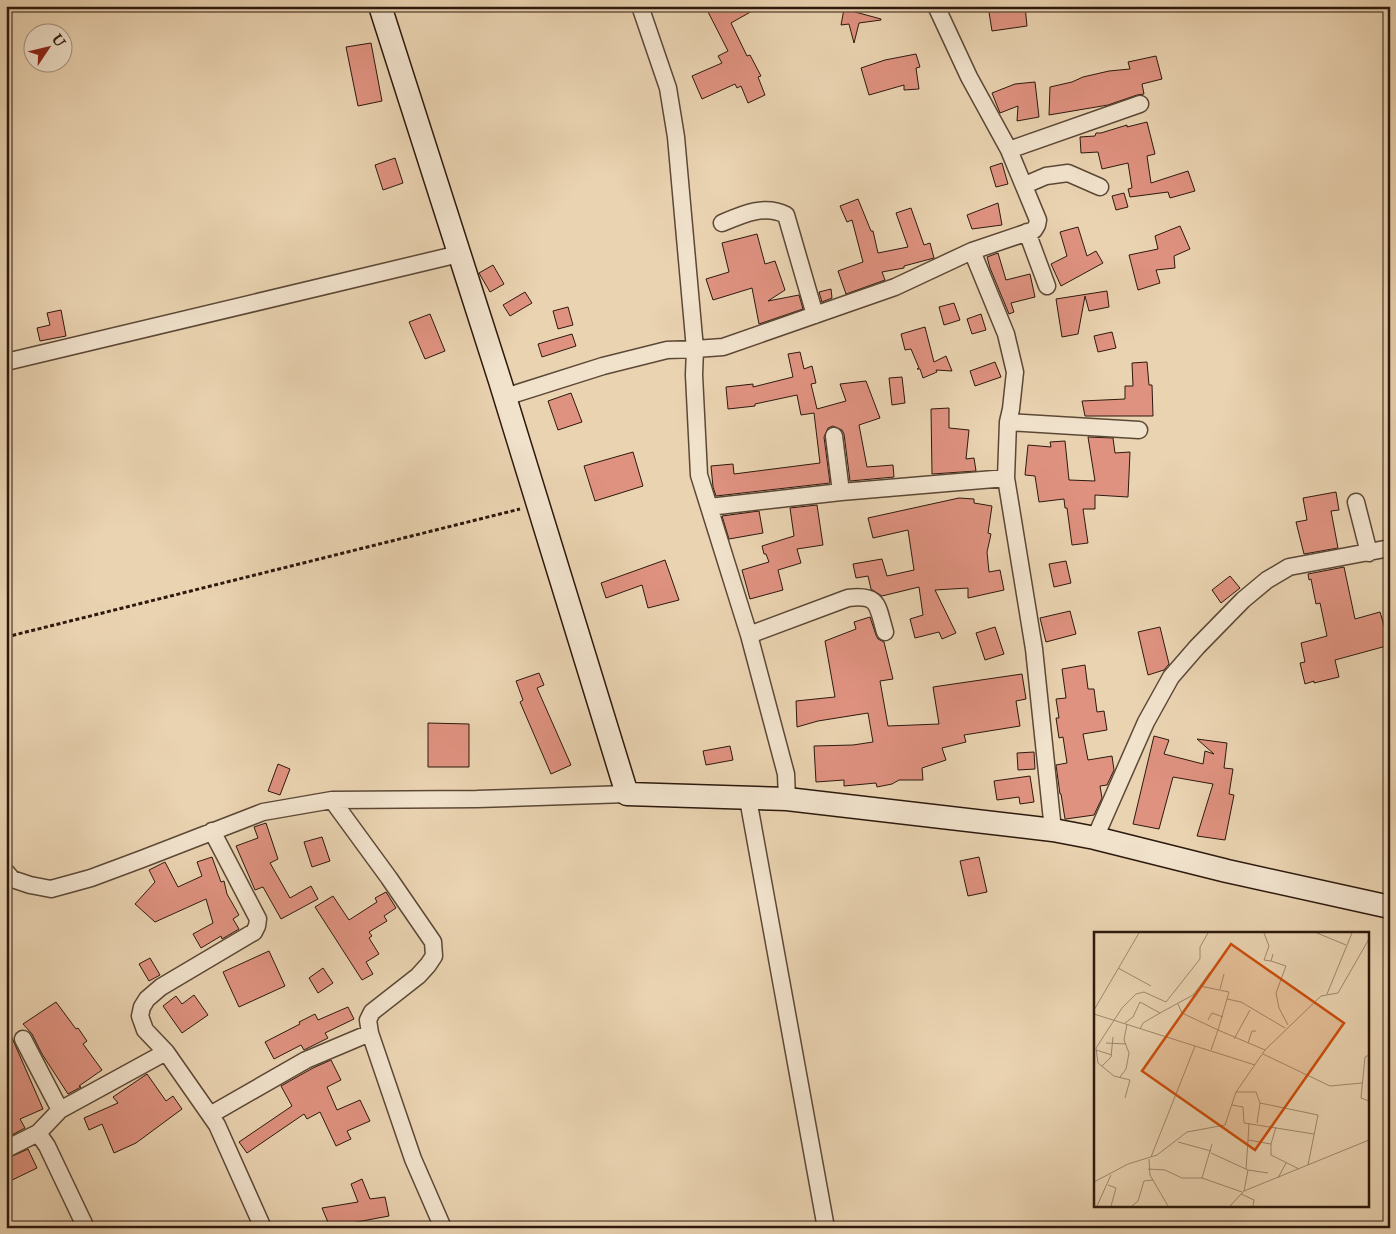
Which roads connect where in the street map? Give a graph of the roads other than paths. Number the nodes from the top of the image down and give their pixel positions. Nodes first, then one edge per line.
1 (380, 6) edge
2 (640, 6) edge
3 (936, 6) edge
4 (1140, 104) dead end
5 (1009, 150) junction
6 (1024, 185) junction
7 (1100, 187) dead end
8 (722, 223) dead end
9 (1027, 232) junction
10 (972, 251) junction
11 (458, 254) junction
12 (1048, 286) dead end
13 (815, 315) junction
14 (695, 349) junction
15 (6, 362) edge
16 (505, 398) junction
17 (1008, 422) junction
18 (1139, 430) dead end
19 (834, 436) dead end
20 (1006, 478) junction
21 (841, 492) junction
22 (1356, 502) dead end
23 (709, 507) junction
24 (1390, 548) edge
25 (1368, 553) junction
26 (885, 632) dead end
27 (749, 634) junction
28 (627, 794) junction
29 (748, 799) junction
30 (787, 799) junction
31 (332, 800) junction
32 (212, 830) junction
33 (1053, 830) junction
34 (1095, 838) junction
35 (6, 872) edge
36 (1390, 907) edge
37 (370, 1033) junction
38 (23, 1040) dead end
39 (166, 1052) junction
40 (60, 1110) junction
41 (210, 1115) junction
42 (38, 1133) junction
43 (6, 1149) edge
44 (86, 1228) edge
45 (263, 1228) edge
46 (443, 1228) edge
47 (826, 1228) edge

1 - 11 street
2 - 14 street
3 - 5 street
4 - 5 street
5 - 6 street
6 - 7 street
6 - 9 street
8 - 13 street
9 - 10 street
9 - 12 street
10 - 13 street
10 - 17 street
11 - 15 street
11 - 16 street
13 - 14 street
14 - 16 street
14 - 23 street
16 - 28 street
17 - 18 street
17 - 20 street
19 - 21 street
20 - 21 street
20 - 33 street
21 - 23 street
22 - 25 street
23 - 27 street
24 - 25 street
25 - 34 street
26 - 27 street
27 - 30 street
28 - 29 street
28 - 31 street
29 - 30 street
29 - 47 street
30 - 33 street
31 - 32 street
31 - 37 street
32 - 35 street
32 - 39 street
33 - 34 street
34 - 36 street
37 - 41 street
37 - 46 street
38 - 40 street
39 - 40 street
39 - 41 street
40 - 42 street
41 - 45 street
42 - 43 street
42 - 44 street

